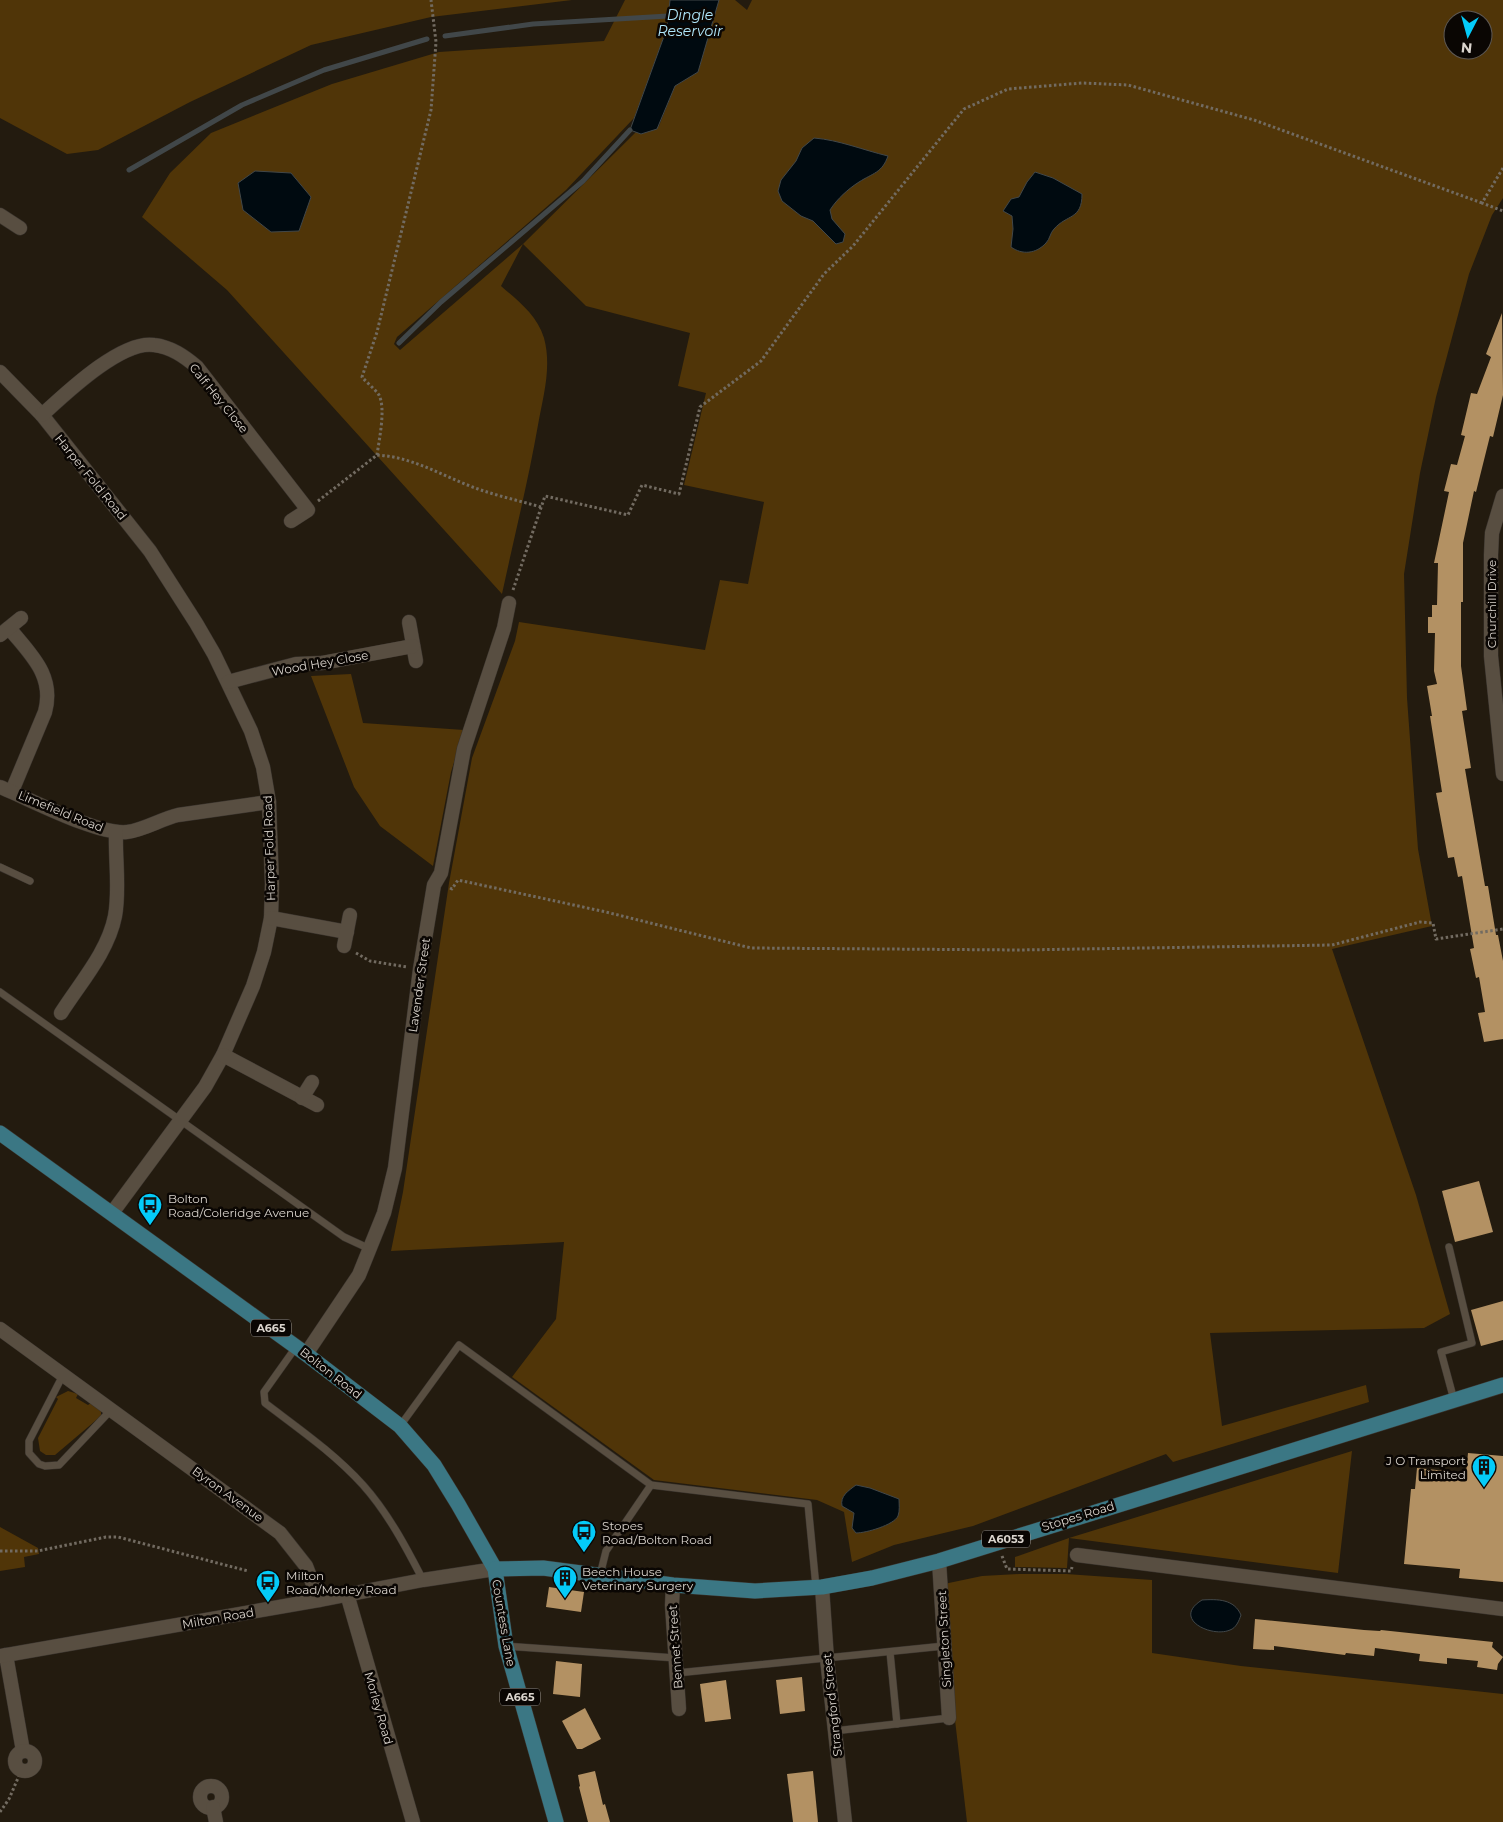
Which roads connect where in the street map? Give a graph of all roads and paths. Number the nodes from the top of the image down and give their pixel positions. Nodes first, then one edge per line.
1 (431, 0) edge
2 (1503, 168) edge
3 (1482, 203) junction
4 (1503, 211) edge
5 (1, 219) edge
6 (20, 228) dead end
7 (0, 372) edge
8 (42, 415) junction
9 (377, 455) junction
10 (1503, 496) edge
11 (541, 507) junction
12 (308, 510) junction
13 (291, 521) dead end
14 (509, 604) joint
15 (21, 618) dead end
16 (409, 622) dead end
17 (4, 632) edge
18 (413, 646) junction
19 (1497, 656) edge
20 (416, 661) dead end
21 (228, 682) junction
22 (1503, 774) edge
23 (6, 789) edge
24 (269, 802) junction
25 (116, 832) junction
26 (0, 867) edge
27 (30, 881) dead end
28 (434, 885) junction
29 (350, 914) dead end
30 (271, 918) junction
31 (1503, 929) edge
32 (346, 939) junction
33 (420, 969) junction
34 (0, 992) edge
35 (61, 1013) dead end
36 (223, 1055) junction
37 (312, 1082) dead end
38 (302, 1098) junction
39 (317, 1106) dead end
40 (181, 1121) junction
41 (0, 1133) edge
42 (112, 1213) junction
43 (1449, 1247) dead end
44 (370, 1249) junction
45 (0, 1329) edge
46 (301, 1350) junction
47 (63, 1375) junction
48 (1503, 1385) edge
49 (1454, 1400) junction
50 (111, 1409) junction
51 (400, 1426) junction
52 (651, 1486) junction
53 (997, 1542) junction
54 (0, 1551) edge
55 (1077, 1555) joint
56 (939, 1561) junction
57 (495, 1569) junction
58 (248, 1571) dead end
59 (600, 1576) junction
60 (423, 1580) junction
61 (673, 1585) junction
62 (819, 1587) junction
63 (347, 1594) junction
64 (319, 1600) junction
65 (1503, 1609) edge
66 (506, 1646) junction
67 (944, 1646) junction
68 (890, 1652) junction
69 (3, 1656) edge
70 (676, 1658) junction
71 (827, 1659) junction
72 (677, 1673) junction
73 (679, 1709) dead end
74 (949, 1718) joint
75 (897, 1724) junction
76 (834, 1731) junction
77 (21, 1771) joint
78 (213, 1807) dead end
79 (0, 1812) edge
80 (216, 1822) edge
81 (413, 1822) edge
82 (556, 1822) edge
83 (845, 1822) edge

1 - 9 path
2 - 3 path
3 - 4 path
3 - 11 path
5 - 6 street
7 - 8 street, Harper Fold Road
8 - 12 street, Calf Hey Close
8 - 21 street, Harper Fold Road
9 - 11 path
9 - 12 path
10 - 19 street, Churchill Drive
11 - 14 path
12 - 13 street
14 - 28 street, Lavender Street
15 - 17 street
16 - 18 street
17 - 23 street
18 - 20 street
18 - 21 street, Wood Hey Close
19 - 22 street, Churchill Drive
21 - 24 street, Harper Fold Road
23 - 25 street, Limefield Road
24 - 25 street, Limefield Road
24 - 30 street, Harper Fold Road
25 - 35 street
26 - 27 lane
28 - 31 path
28 - 33 street, Lavender Street
29 - 32 street
30 - 32 street
30 - 36 street, Harper Fold Road
32 - 33 path
33 - 44 street, Lavender Street
34 - 40 lane
36 - 38 street
36 - 40 street, Harper Fold Road
37 - 38 street
38 - 39 street
40 - 42 street, Harper Fold Road
40 - 44 lane
41 - 42 main road, Bolton Road / A665
42 - 46 main road, Bolton Road / A665
43 - 49 lane
44 - 46 street, Lavender Street
45 - 47 street, Byron Avenue
46 - 51 main road, Bolton Road / A665
46 - 60 lane
47 - 50 street, Byron Avenue
47 - 50 lane
48 - 49 main road, Stopes Road / A6053
49 - 53 main road, Stopes Road / A6053
50 - 64 street, Byron Avenue
51 - 52 lane
51 - 57 main road, Bolton Road / A665
52 - 59 lane
52 - 62 lane
53 - 55 path
53 - 56 main road, Stopes Road / A6053
54 - 58 path
55 - 65 street
56 - 62 main road, Stopes Road / A6053
56 - 67 street, Singleton Street
57 - 59 main road, Stopes Road / A6053
57 - 60 street, Milton Road
57 - 66 main road, Countess Lane / A665
59 - 61 main road, Stopes Road / A6053
60 - 63 street, Milton Road
61 - 62 main road, Stopes Road / A6053
61 - 70 street, Bennet Street
62 - 71 street, Strangford Street
63 - 64 street, Milton Road
63 - 81 street, Morley Road
64 - 69 street, Milton Road
66 - 70 lane
66 - 82 main road, Countess Lane / A665
67 - 68 lane
67 - 74 street, Singleton Street
68 - 71 lane
68 - 75 lane
69 - 77 street
70 - 72 street, Bennet Street
71 - 72 lane
71 - 76 street, Strangford Street
72 - 73 street, Bennet Street
74 - 75 lane
75 - 76 lane
76 - 83 street, Strangford Street
77 - 79 path
78 - 80 street

